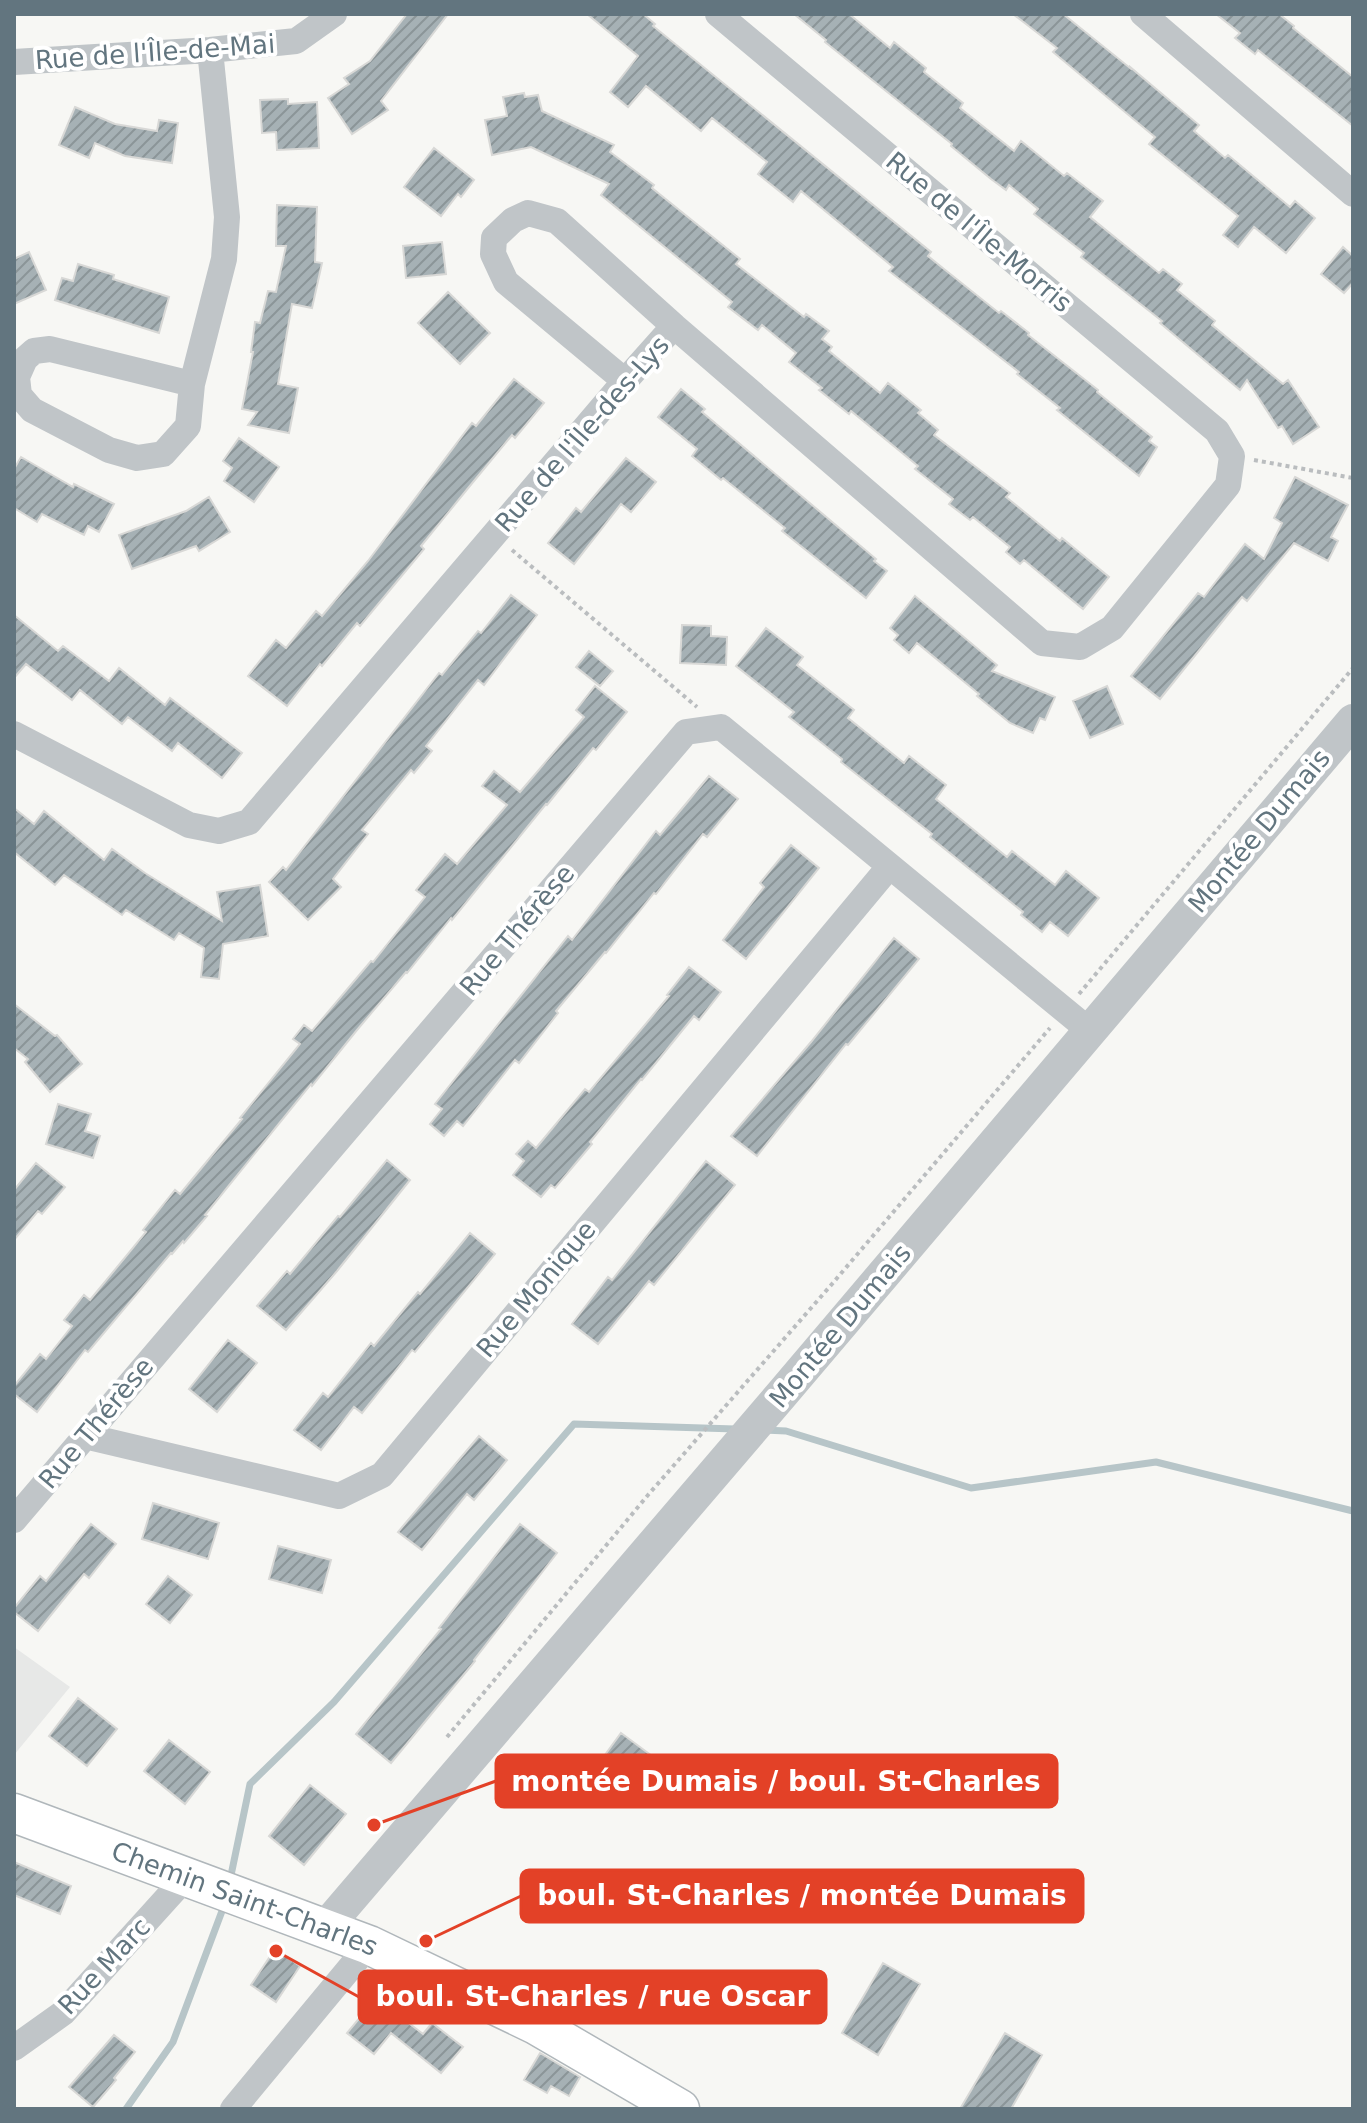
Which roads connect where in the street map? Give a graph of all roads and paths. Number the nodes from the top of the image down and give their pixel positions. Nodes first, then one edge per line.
1 (334, 14) edge
2 (718, 14) edge
3 (1143, 14) edge
4 (210, 50) junction
5 (14, 62) edge
6 (1353, 194) edge
7 (674, 326) junction
8 (625, 381) junction
9 (192, 384) junction
10 (1232, 456) junction
11 (1353, 478) edge
12 (495, 535) junction
13 (1353, 668) edge
14 (1353, 721) edge
15 (721, 727) junction
16 (14, 734) edge
17 (889, 867) junction
18 (1077, 1021) junction
19 (85, 1436) junction
20 (14, 1520) edge
21 (445, 1740) dead end
22 (14, 1813) edge
23 (187, 1876) junction
24 (325, 1928) junction
25 (369, 1945) junction
26 (14, 2048) edge
27 (233, 2109) edge
28 (680, 2109) edge

1 - 4 street, Rue de l'Île-de-Mai
2 - 10 street, Rue de l'Île-Morris
3 - 6 street
4 - 5 street, Rue de l'Île-de-Mai
4 - 9 street
7 - 8 street, Rue de l'Île-des-Lys
7 - 8 street
7 - 10 street, Rue de l'Île-des-Lys
8 - 12 street, Rue de l'Île-des-Lys
9 - 9 street
10 - 11 path
12 - 15 path
12 - 16 street, Rue de l'Île-des-Lys
13 - 18 path
14 - 18 street, Montée Dumais
15 - 17 street
15 - 19 street, Rue Thérèse
17 - 18 street
17 - 19 street, Rue Monique
18 - 21 path
18 - 24 street, Montée Dumais
19 - 20 street, Rue Thérèse
22 - 23 main road, Chemin Saint-Charles
23 - 24 main road, Chemin Saint-Charles
23 - 26 street, Rue Marc
24 - 25 main road, Chemin Saint-Charles
25 - 27 street
25 - 28 main road, Chemin Saint-Charles

